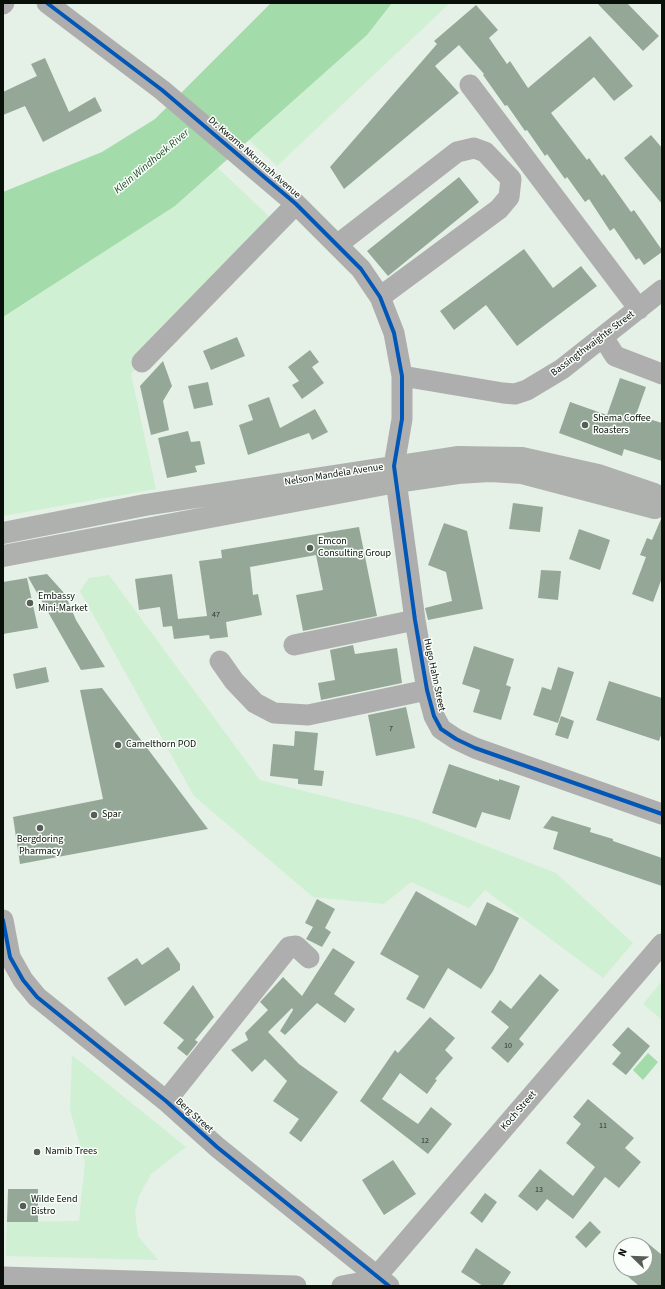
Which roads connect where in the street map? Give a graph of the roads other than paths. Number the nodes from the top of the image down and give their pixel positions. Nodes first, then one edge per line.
1 (47, 3) edge
2 (470, 84) dead end
3 (296, 204) junction
4 (337, 244) junction
5 (662, 290) edge
6 (380, 297) junction
7 (639, 309) junction
8 (603, 337) junction
9 (142, 362) dead end
10 (662, 374) edge
11 (402, 376) junction
12 (395, 474) junction
13 (662, 498) edge
14 (662, 509) edge
15 (3, 533) edge
16 (3, 556) edge
17 (415, 620) junction
18 (294, 645) dead end
19 (220, 661) dead end
20 (427, 690) junction
21 (662, 814) edge
22 (3, 920) edge
23 (662, 944) edge
24 (309, 958) dead end
25 (166, 1101) junction
26 (3, 1277) edge
27 (383, 1282) edge
28 (296, 1286) edge
29 (342, 1286) edge

1 - 3 street, Dr. Kwame Nkrumah Avenue
2 - 7 street
3 - 4 street, Dr. Kwame Nkrumah Avenue
3 - 9 street
4 - 6 street, Dr. Kwame Nkrumah Avenue
4 - 6 street
5 - 7 street, Bassingthwaighte Street
6 - 11 street, Dr. Kwame Nkrumah Avenue
7 - 8 street, Bassingthwaighte Street
8 - 10 street
8 - 11 street, Bassingthwaighte Street
11 - 12 street, Dr. Kwame Nkrumah Avenue
12 - 13 main road, Nelson Mandela Avenue
12 - 14 main road, Nelson Mandela Avenue
12 - 15 main road, Nelson Mandela Avenue
12 - 16 main road, Nelson Mandela Avenue
12 - 17 street, Hugo Hahn Street
17 - 18 street
17 - 20 street, Hugo Hahn Street
19 - 20 street
20 - 21 street, Hugo Hahn Street
22 - 25 street, Berg Street
23 - 27 street, Koch Street
24 - 25 street
25 - 27 street, Berg Street
26 - 28 street
27 - 29 street

